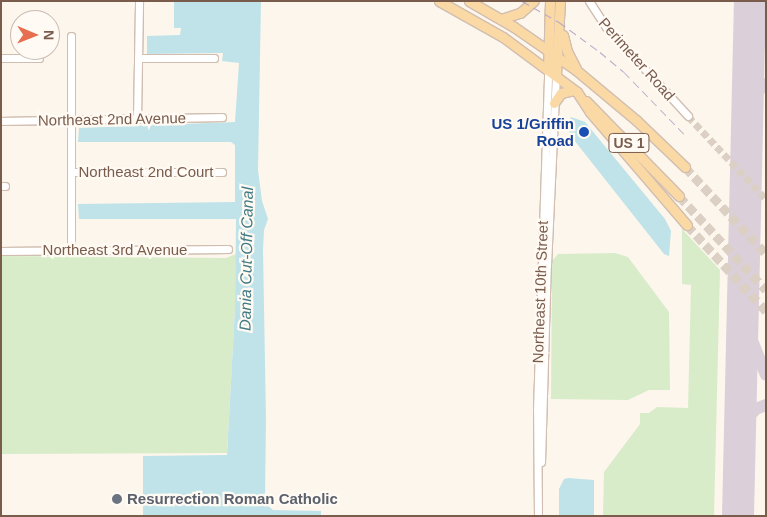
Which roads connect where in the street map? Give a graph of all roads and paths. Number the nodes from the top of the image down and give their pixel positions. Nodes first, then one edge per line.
1 (138, 1) edge
2 (439, 1) edge
3 (469, 1) edge
4 (534, 1) edge
5 (550, 1) edge
6 (560, 1) edge
7 (589, 1) edge
8 (501, 19) junction
9 (560, 22) junction
10 (71, 36) dead end
11 (548, 50) junction
12 (558, 57) junction
13 (138, 58) junction
14 (214, 58) dead end
15 (548, 69) junction
16 (576, 70) junction
17 (556, 75) junction
18 (575, 91) junction
19 (554, 103) junction
20 (688, 116) tunnel mouth
21 (222, 117) dead end
22 (137, 119) junction
23 (71, 120) junction
24 (1, 121) edge
25 (685, 168) tunnel mouth
26 (71, 172) junction
27 (222, 172) dead end
28 (680, 196) tunnel mouth
29 (686, 225) tunnel mouth
30 (71, 250) junction
31 (228, 250) dead end
32 (1, 251) edge
33 (543, 290) junction
34 (538, 393) junction
35 (542, 404) junction
36 (539, 516) edge

1 - 13 street
2 - 15 main road, US 1
3 - 8 main road, US 1
4 - 8 main road
5 - 11 main road
6 - 9 main road
7 - 20 street, Perimeter Road
8 - 11 main road, US 1
9 - 12 main road
9 - 16 main road
10 - 23 street
11 - 12 main road, US 1
11 - 15 main road
12 - 16 main road, US 1
12 - 17 main road
13 - 14 street
13 - 22 street
15 - 17 main road, US 1
15 - 33 street, Northeast 10th Street
16 - 25 main road, US 1
17 - 18 main road, US 1
17 - 19 street, Northeast 10th Street
18 - 19 main road
18 - 28 main road, US 1
18 - 29 main road
19 - 33 street, Northeast 10th Street
21 - 22 street, Northeast 2nd Avenue
22 - 23 street, Northeast 2nd Avenue
23 - 24 street, Northeast 2nd Avenue
23 - 26 street
26 - 27 street, Northeast 2nd Court
26 - 30 street
30 - 31 street, Northeast 3rd Avenue
30 - 32 street, Northeast 3rd Avenue
33 - 34 street, Northeast 10th Street
33 - 35 street, Northeast 10th Street
34 - 35 street
34 - 36 street, Northeast 10th Street
35 - 36 street, Northeast 10th Street

